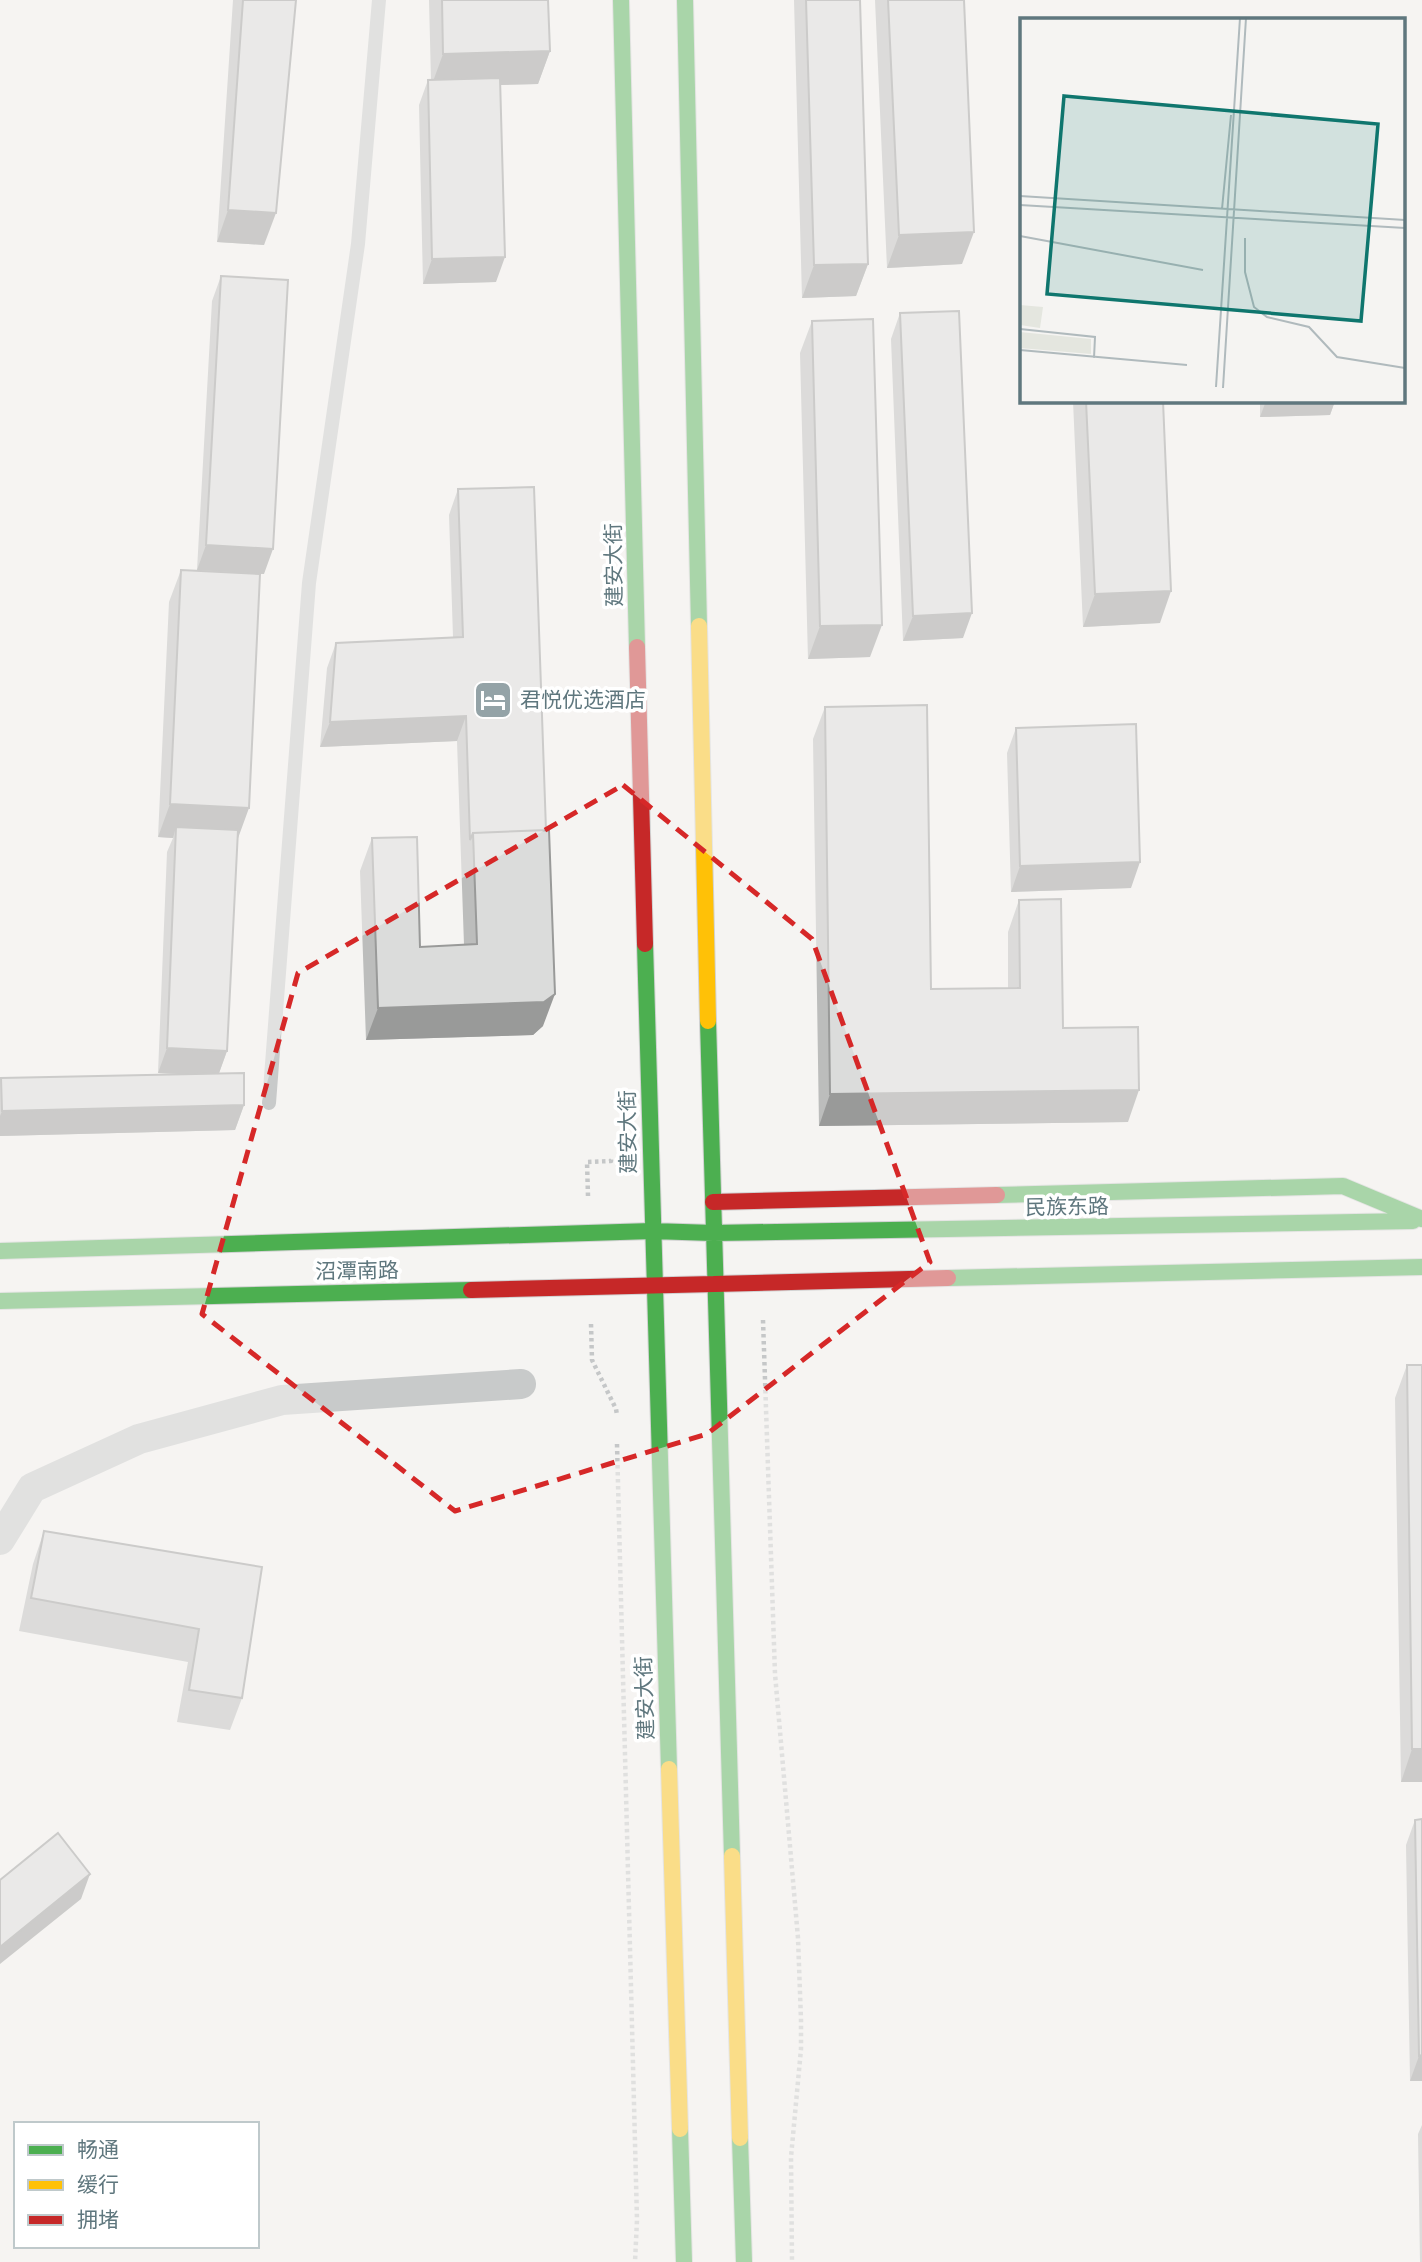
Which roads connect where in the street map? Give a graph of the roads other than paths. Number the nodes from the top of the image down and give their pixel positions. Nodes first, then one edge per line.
1 (379, 0) edge
2 (621, 0) edge
3 (685, 0) edge
4 (269, 1103) dead end
5 (713, 1202) junction
6 (1422, 1220) edge
7 (652, 1231) junction
8 (713, 1233) junction
9 (0, 1251) edge
10 (1422, 1268) edge
11 (653, 1284) junction
12 (714, 1284) junction
13 (0, 1301) edge
14 (521, 1384) dead end
15 (0, 1540) edge
16 (684, 2262) edge
17 (744, 2262) edge

1 - 4 lane
2 - 7 main road, 建安大街
3 - 5 main road
5 - 6 main road
5 - 8 main road
6 - 8 main road, 民族东路
7 - 8 main road, 沼潭南路
7 - 9 main road, 沼潭南路
7 - 11 main road, 建安大街
8 - 12 main road
10 - 12 main road
11 - 12 main road, 沼潭南路
11 - 13 main road, 沼潭南路
11 - 16 main road, 建安大街
12 - 17 main road
14 - 15 street

